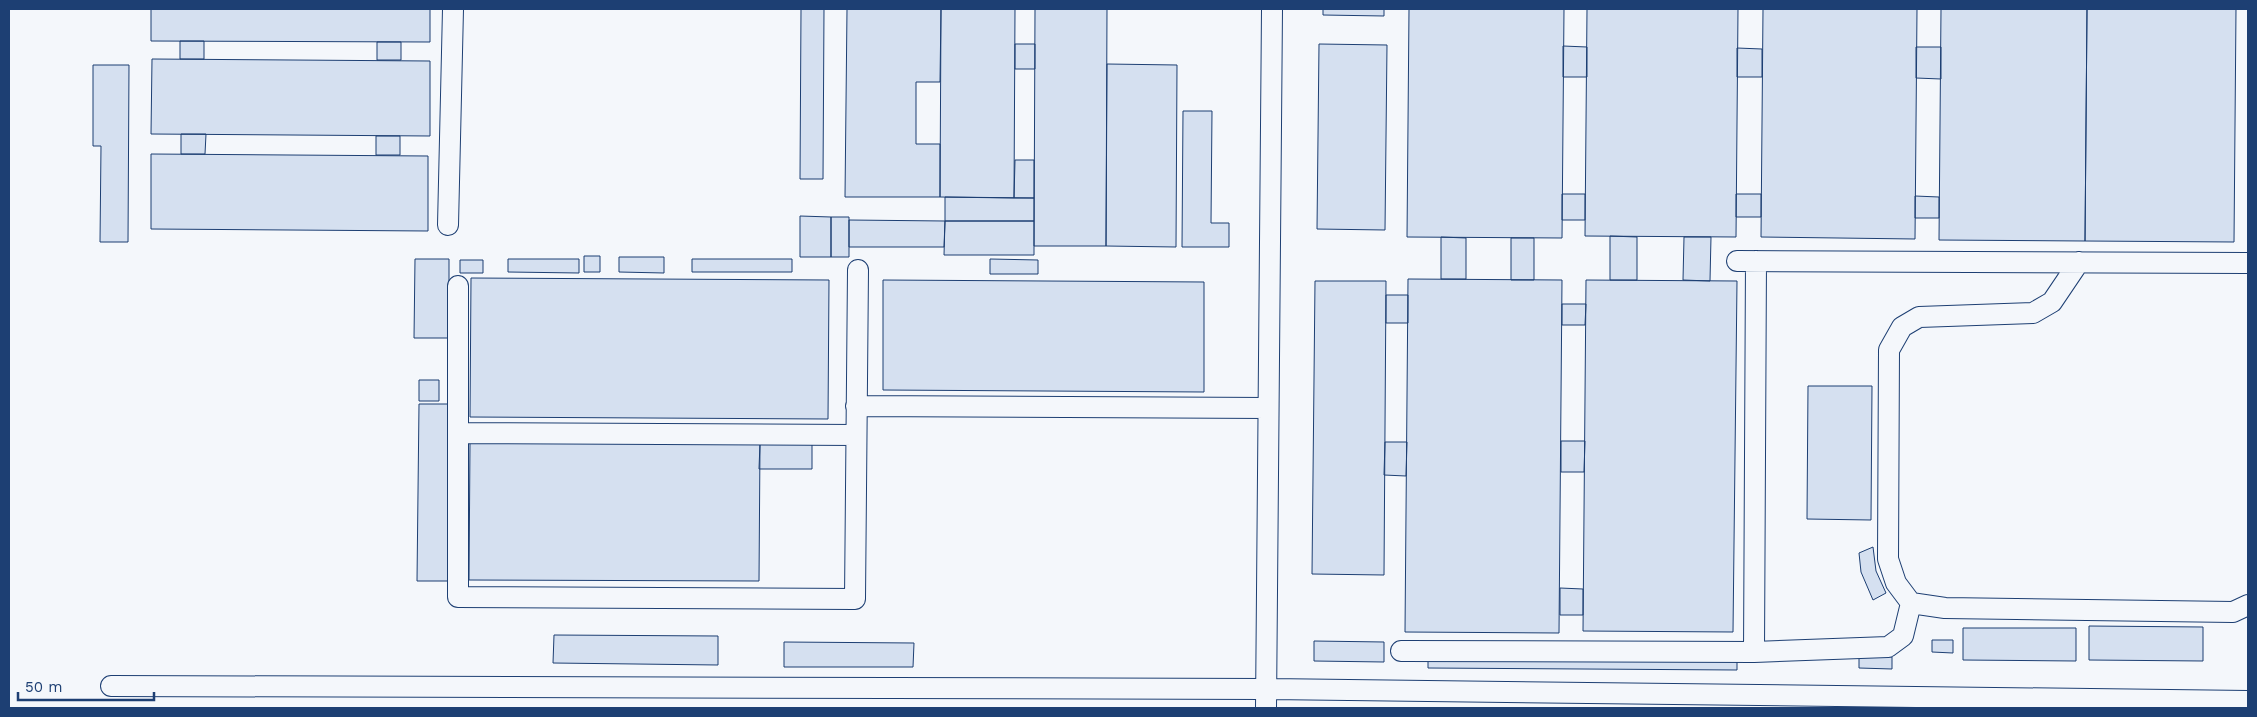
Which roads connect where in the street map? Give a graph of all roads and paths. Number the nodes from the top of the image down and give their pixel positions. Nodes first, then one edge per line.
1 (453, 9) edge
2 (1272, 9) edge
3 (448, 225) dead end
4 (1736, 261) dead end
5 (1756, 261) junction
6 (2079, 262) junction
7 (2248, 263) edge
8 (858, 270) dead end
9 (458, 286) dead end
10 (856, 406) junction
11 (1268, 408) junction
12 (458, 433) junction
13 (856, 435) junction
14 (1911, 603) junction
15 (2248, 605) edge
16 (1401, 651) dead end
17 (1754, 652) junction
18 (111, 686) dead end
19 (1265, 699) edge
20 (2248, 701) edge

1 - 3 lane
2 - 11 lane
4 - 5 lane
5 - 6 lane
5 - 17 lane
6 - 7 lane
6 - 14 lane
8 - 10 lane
9 - 12 lane
10 - 11 lane
10 - 13 lane
11 - 19 lane
12 - 13 lane
12 - 13 lane
14 - 15 lane
14 - 17 lane
16 - 17 lane
18 - 19 lane
19 - 20 lane

